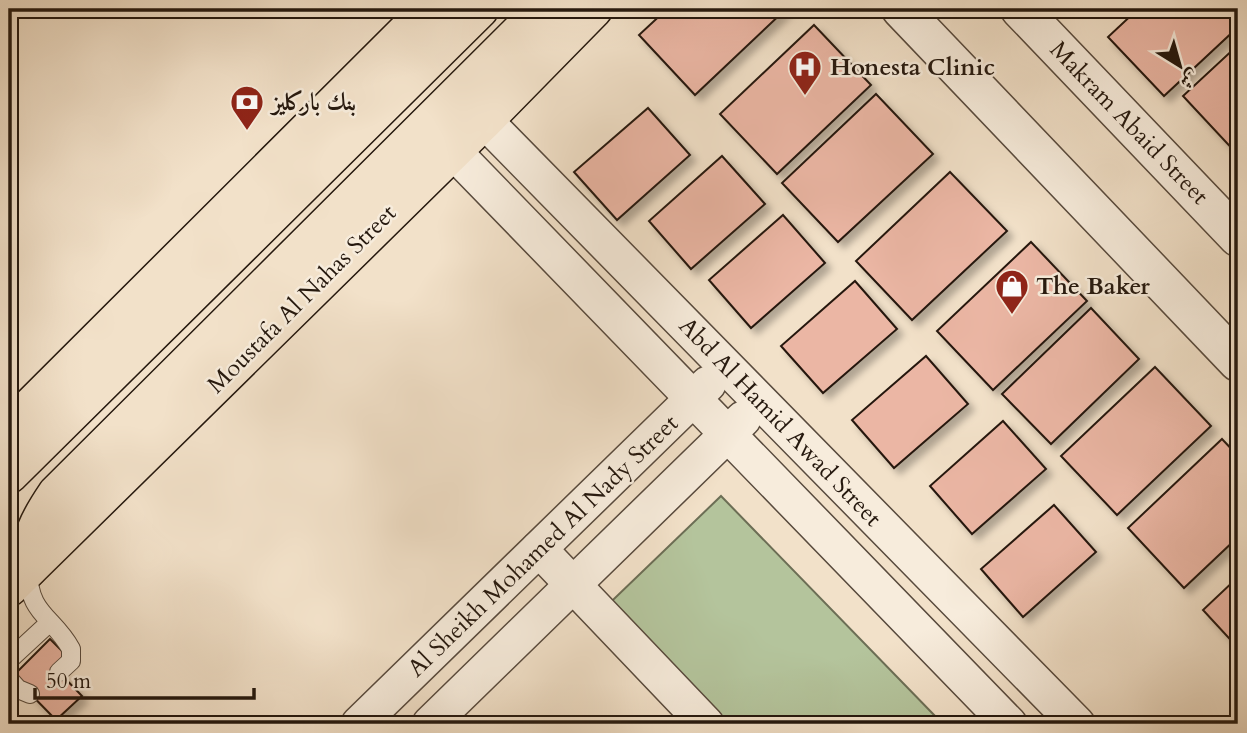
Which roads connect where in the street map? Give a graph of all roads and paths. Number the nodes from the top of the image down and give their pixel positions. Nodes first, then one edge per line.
1 (430, 9) edge
2 (479, 9) edge
3 (544, 9) edge
4 (593, 9) edge
5 (901, 9) edge
6 (1020, 9) edge
7 (484, 120) junction
8 (453, 150) junction
9 (1238, 237) edge
10 (1238, 362) edge
11 (725, 366) junction
12 (692, 400) junction
13 (761, 402) junction
14 (9, 429) edge
15 (726, 435) junction
16 (9, 474) edge
17 (539, 548) junction
18 (18, 578) edge
19 (574, 585) junction
20 (49, 623) junction
21 (9, 660) edge
22 (59, 672) dead end
23 (9, 679) edge
24 (30, 694) dead end
25 (359, 724) edge
26 (430, 724) edge
27 (706, 724) edge
28 (1009, 724) edge
29 (1077, 724) edge

1 - 14 main road
2 - 16 main road
3 - 18 main road
4 - 7 main road, Moustafa Al Nahas Street
5 - 10 street
6 - 9 street, Makram Abaid Street
7 - 8 main road, Moustafa Al Nahas Street
7 - 11 street, Abd Al Hamid Awad Street
8 - 12 street, Abd Al Hamid Awad Street
8 - 18 main road, Moustafa Al Nahas Street
11 - 12 street, Al Sheikh Mohamed Al Nady Street
11 - 13 street, Abd Al Hamid Awad Street
12 - 15 street, Abd Al Hamid Awad Street
12 - 17 street, Al Sheikh Mohamed Al Nady Street
13 - 15 street, Al Sheikh Mohamed Al Nady Street
13 - 29 street, Abd Al Hamid Awad Street
15 - 19 street, Al Sheikh Mohamed Al Nady Street
15 - 28 street, Abd Al Hamid Awad Street
17 - 19 street
17 - 25 street, Al Sheikh Mohamed Al Nady Street
18 - 20 lane
19 - 26 street, Al Sheikh Mohamed Al Nady Street
19 - 27 street
20 - 21 lane
20 - 22 lane
23 - 24 lane

